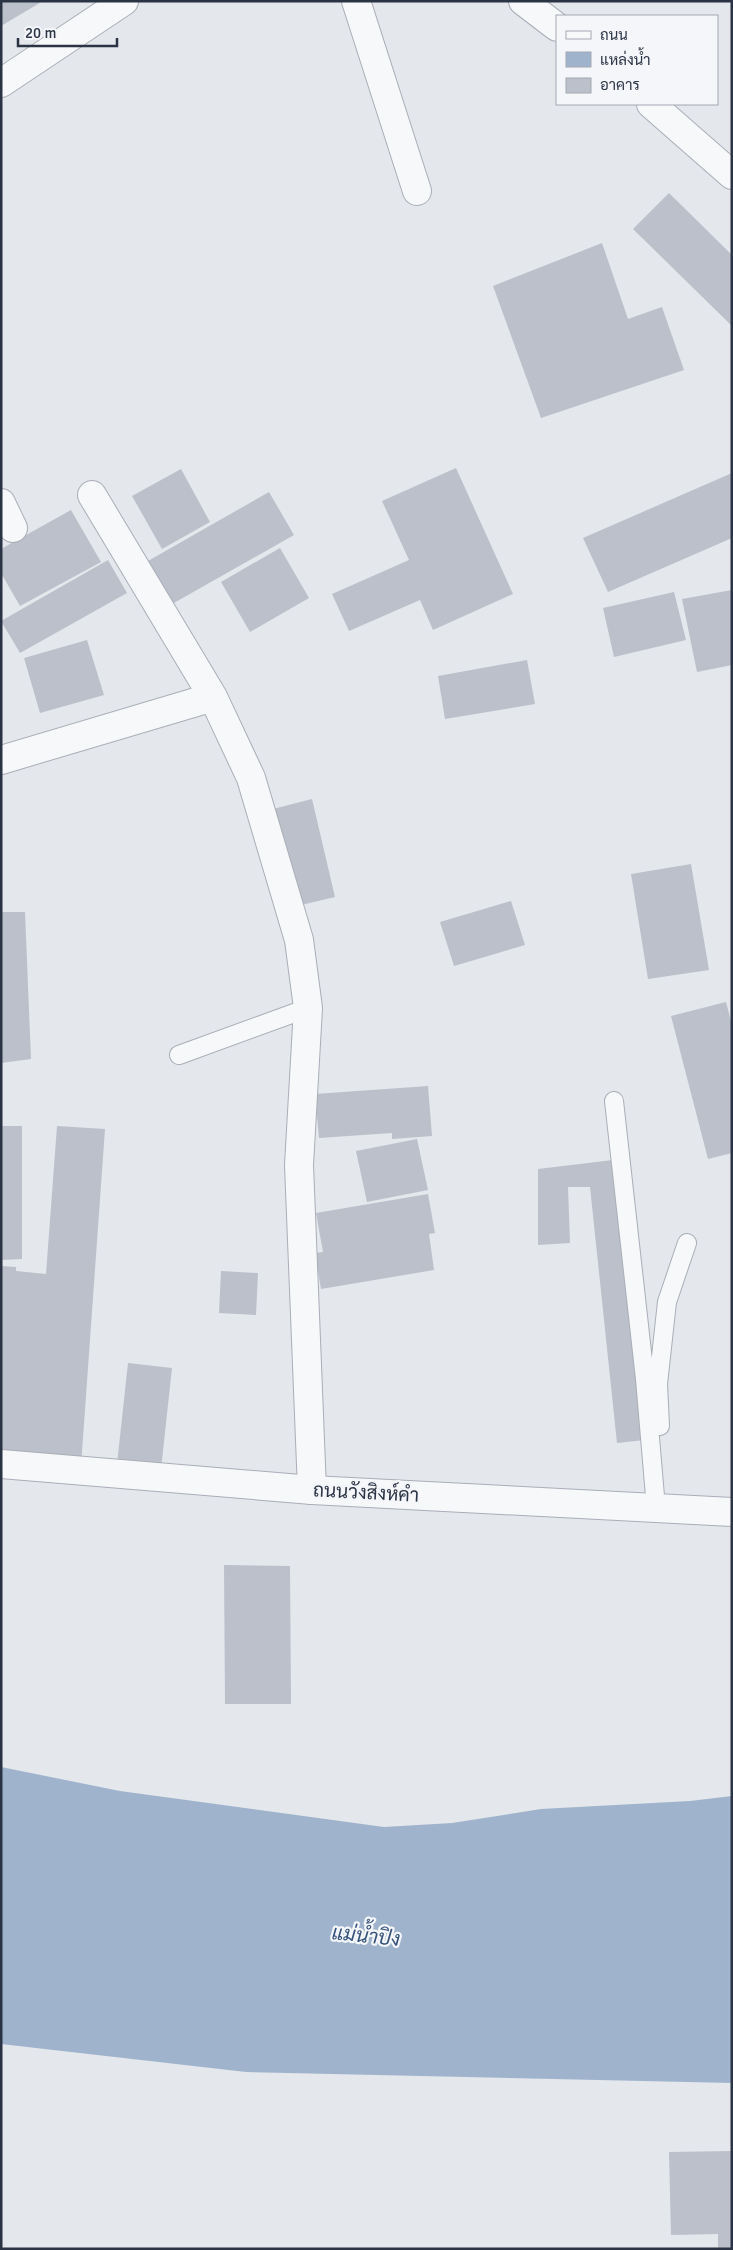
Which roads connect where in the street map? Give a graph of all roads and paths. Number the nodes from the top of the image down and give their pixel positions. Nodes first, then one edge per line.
1 (124, 1) edge
2 (356, 1) edge
3 (523, 1) edge
4 (556, 26) edge
5 (1, 82) edge
6 (652, 105) edge
7 (732, 174) edge
8 (417, 191) dead end
9 (92, 495) dead end
10 (1, 503) edge
11 (13, 528) dead end
12 (213, 696) junction
13 (1, 760) edge
14 (308, 1008) junction
15 (179, 1055) dead end
16 (614, 1101) dead end
17 (687, 1243) dead end
18 (1, 1464) edge
19 (312, 1490) junction
20 (659, 1509) junction
21 (732, 1512) edge

1 - 5 street
2 - 8 street
3 - 4 street
6 - 7 street
9 - 12 street
10 - 11 street
12 - 13 street
12 - 14 street
14 - 15 lane
14 - 19 street
16 - 20 lane
17 - 20 lane
18 - 19 street, ถนนวังสิงห์คำ
19 - 20 street, ถนนวังสิงห์คำ
20 - 21 street, ถนนวังสิงห์คำ

